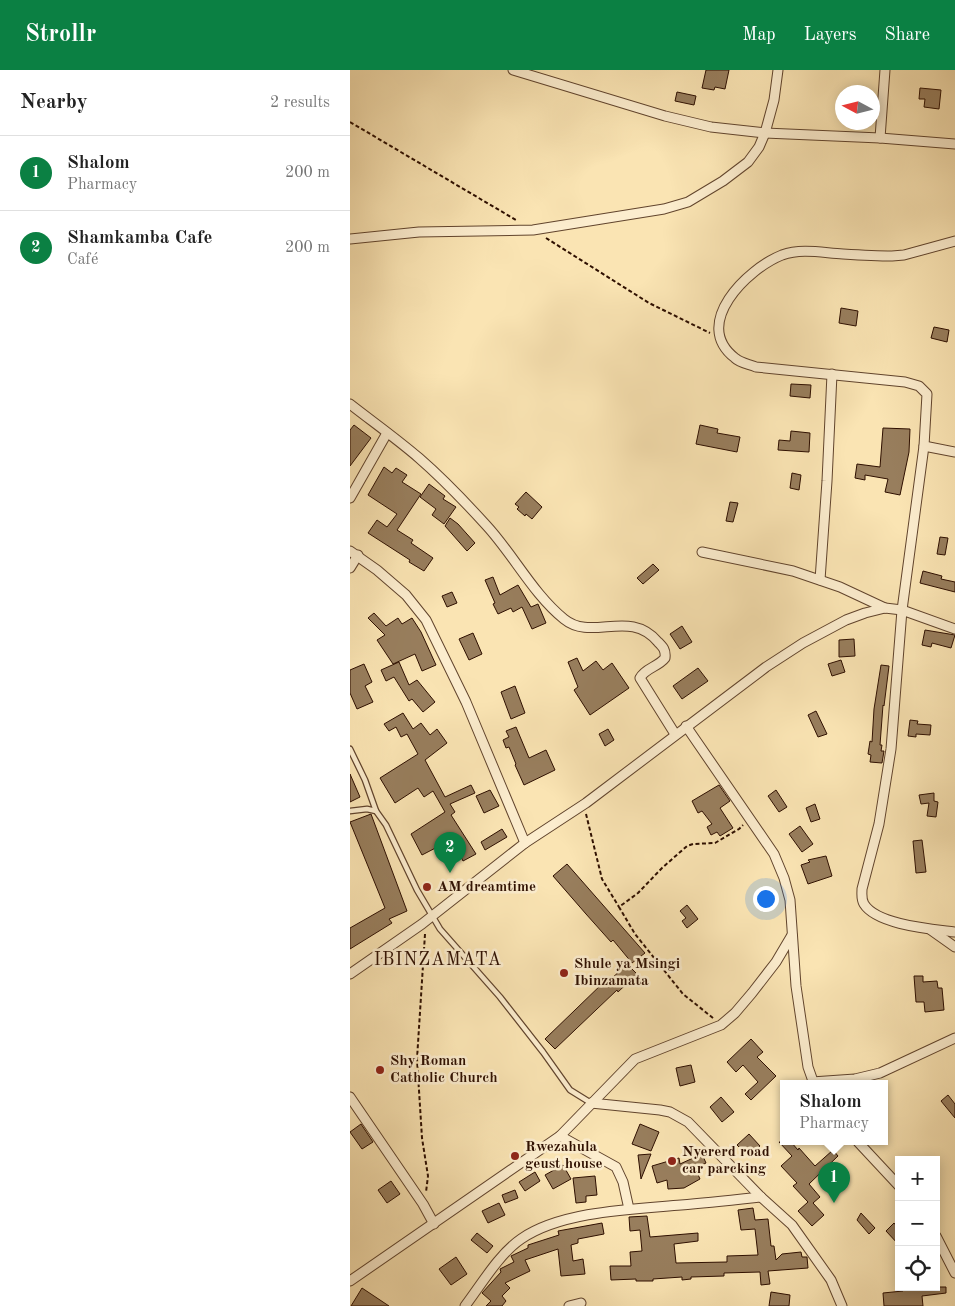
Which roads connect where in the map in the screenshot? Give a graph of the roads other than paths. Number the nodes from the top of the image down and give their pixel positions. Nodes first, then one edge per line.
1 (513, 70) edge
2 (778, 70) edge
3 (885, 70) edge
4 (765, 133) junction
5 (880, 138) junction
6 (955, 144) edge
7 (350, 239) edge
8 (955, 241) edge
9 (832, 374) junction
10 (350, 404) edge
11 (387, 433) junction
12 (924, 446) junction
13 (955, 452) edge
14 (350, 498) edge
15 (702, 552) dead end
16 (354, 553) edge
17 (350, 568) edge
18 (820, 580) junction
19 (885, 608) junction
20 (902, 610) junction
21 (955, 628) edge
22 (686, 726) junction
23 (675, 734) junction
24 (350, 749) edge
25 (350, 811) edge
26 (376, 811) junction
27 (526, 843) junction
28 (428, 919) junction
29 (928, 929) junction
30 (955, 932) edge
31 (792, 935) junction
32 (955, 948) edge
33 (350, 974) edge
34 (955, 1038) edge
35 (812, 1080) edge
36 (844, 1080) edge
37 (350, 1097) edge
38 (591, 1102) junction
39 (560, 1136) junction
40 (861, 1145) edge
41 (895, 1182) edge
42 (761, 1197) junction
43 (629, 1209) junction
44 (434, 1224) junction
45 (940, 1244) edge
46 (955, 1274) edge
47 (350, 1281) edge
48 (581, 1303) dead end
49 (464, 1306) edge
50 (569, 1306) edge
51 (842, 1306) edge

1 - 4 street
2 - 4 street
3 - 5 street
4 - 5 street
4 - 7 street
5 - 6 street
8 - 9 street
9 - 12 street
9 - 18 street
10 - 11 street
11 - 14 street
11 - 23 street
12 - 13 street
12 - 20 street
15 - 18 street
16 - 17 street
16 - 27 street
18 - 19 street
19 - 20 street
19 - 22 street
20 - 21 street
20 - 29 street
22 - 23 street
22 - 31 street
23 - 27 street
24 - 26 lane
25 - 26 lane
26 - 28 lane
27 - 28 street
28 - 33 street
28 - 38 lane
29 - 30 street
29 - 32 street
31 - 35 street
31 - 38 street
34 - 36 street
37 - 44 street
38 - 39 street
38 - 42 street
39 - 43 street
39 - 44 street
40 - 41 street
42 - 43 street
42 - 51 street
43 - 49 street
44 - 47 street
45 - 46 street
48 - 50 street

